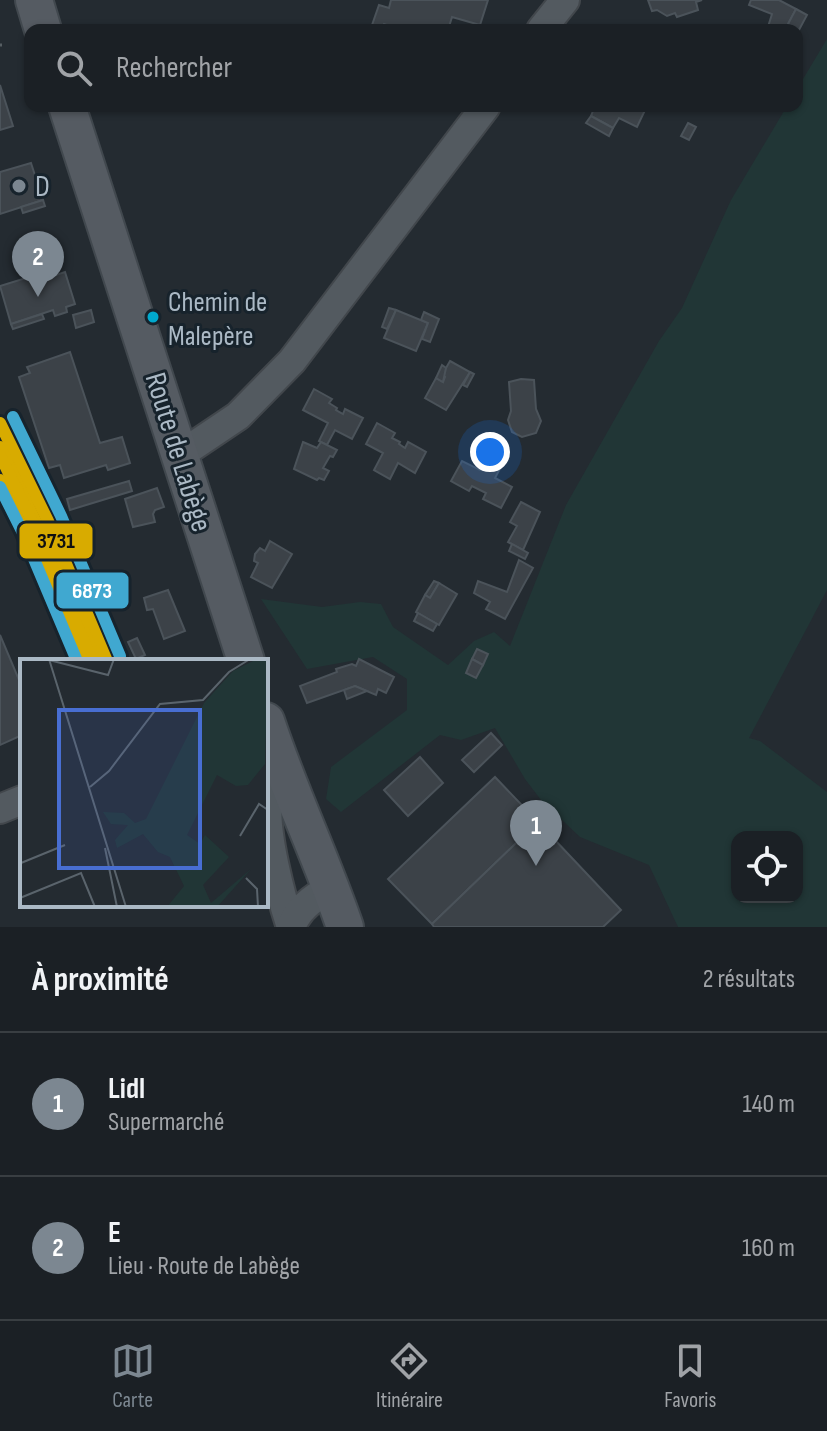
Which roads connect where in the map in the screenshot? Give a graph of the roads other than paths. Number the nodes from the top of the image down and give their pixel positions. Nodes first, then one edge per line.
1 (34, 0) edge
2 (565, 0) edge
3 (41, 24) edge
4 (546, 24) edge
5 (69, 112) edge
6 (481, 112) edge
7 (180, 455) junction
8 (245, 659) edge
9 (268, 727) edge
10 (283, 774) junction
11 (20, 801) edge
12 (0, 809) edge
13 (332, 888) junction
14 (291, 927) edge
15 (345, 927) edge

1 - 3 main road
2 - 4 street
5 - 7 main road, Route de Labège
6 - 7 street
7 - 8 main road, Route de Labège
9 - 10 main road
10 - 13 main road
10 - 14 street
11 - 12 street
13 - 14 street
13 - 15 main road

